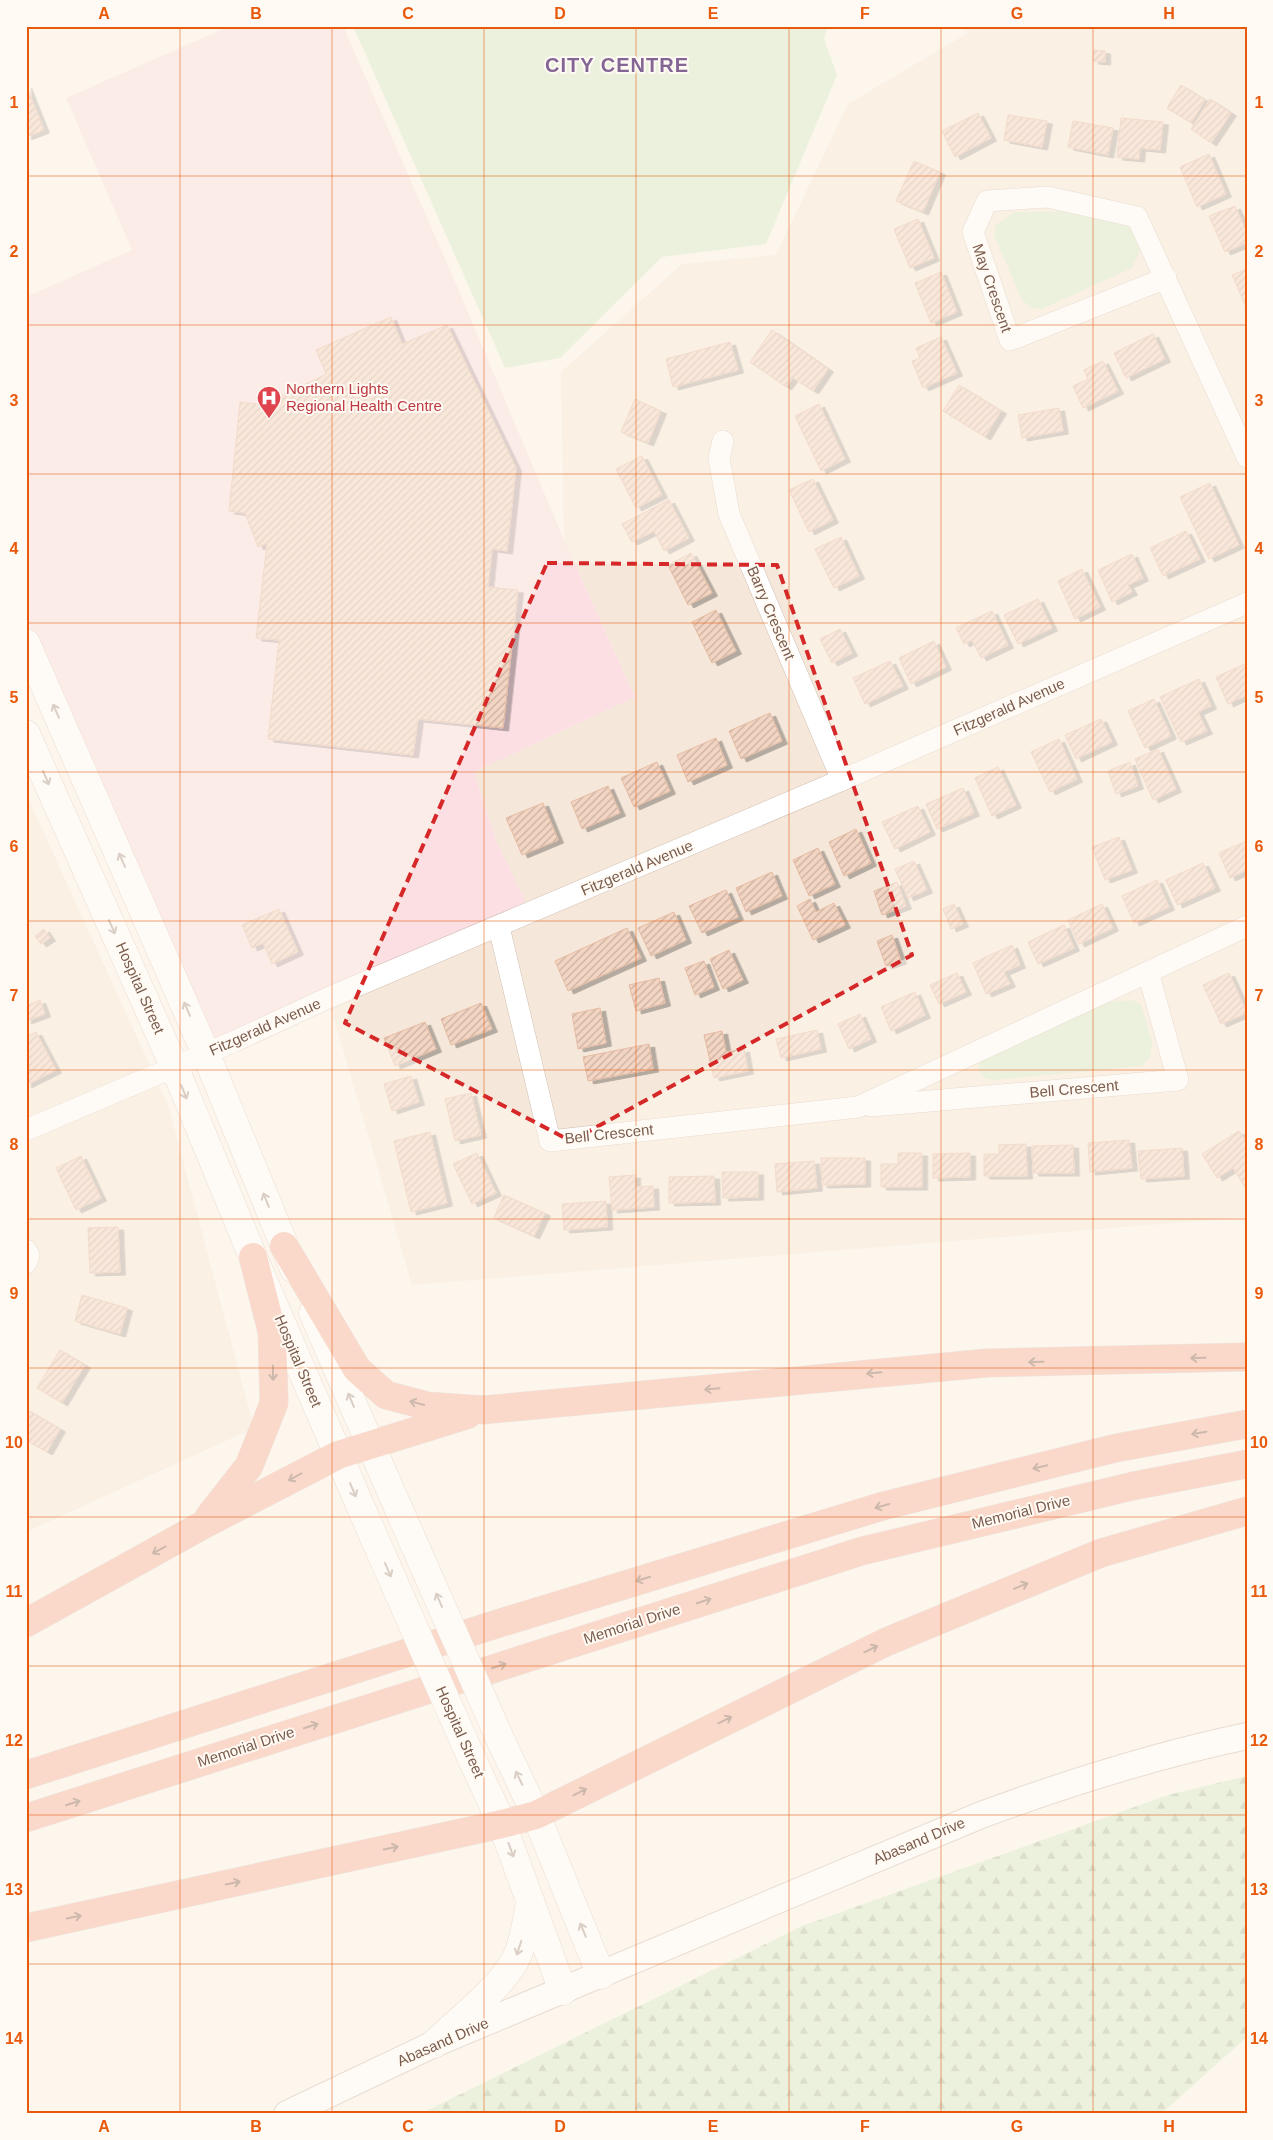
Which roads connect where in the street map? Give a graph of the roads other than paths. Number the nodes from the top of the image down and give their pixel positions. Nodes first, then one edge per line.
1 (1166, 278) junction
2 (723, 441) dead end
3 (1247, 457) edge
4 (1247, 603) edge
5 (26, 643) edge
6 (26, 734) edge
7 (842, 780) junction
8 (1247, 926) edge
9 (499, 927) junction
10 (1148, 972) junction
11 (206, 1054) junction
12 (174, 1066) junction
13 (858, 1108) junction
14 (26, 1130) edge
15 (284, 1246) junction
16 (26, 1250) edge
17 (253, 1257) junction
18 (26, 1263) edge
19 (1247, 1357) edge
20 (483, 1410) junction
21 (1247, 1424) edge
22 (370, 1445) junction
23 (338, 1455) junction
24 (1247, 1464) edge
25 (1247, 1512) edge
26 (201, 1526) junction
27 (26, 1623) edge
28 (1247, 1736) edge
29 (26, 1775) edge
30 (536, 1815) junction
31 (26, 1818) edge
32 (502, 1824) junction
33 (530, 1901) junction
34 (26, 1928) edge
35 (601, 1975) junction
36 (562, 1991) junction
37 (434, 2044) junction
38 (287, 2114) edge

1 - 1 street, May Crescent
1 - 3 street, May Crescent
2 - 7 street, Barry Crescent
4 - 7 street, Fitzgerald Avenue
11 -> 5 main road
6 -> 12 main road, Hospital Street
7 - 9 street, Fitzgerald Avenue
8 - 10 street, Bell Crescent
9 - 11 street, Fitzgerald Avenue
9 - 13 street, Bell Crescent
10 - 13 street, Bell Crescent
10 - 13 street, Bell Crescent
11 - 12 street, Fitzgerald Avenue
15 -> 11 main road
12 - 14 street, Fitzgerald Avenue
12 -> 17 main road, Hospital Street
20 -> 15 highway
22 -> 15 main road
16 - 18 street
17 - 23 main road, Hospital Street
17 -> 26 highway
19 -> 20 highway
20 - 22 highway
21 -> 29 highway
22 - 23 highway
30 -> 22 main road, bridge
23 -> 26 highway
23 -> 32 main road, Hospital Street, bridge
31 -> 24 highway, Memorial Drive
30 -> 25 highway
26 -> 27 highway
28 - 35 street, Abasand Drive
30 - 32 highway
35 -> 30 main road
32 -> 33 main road, Hospital Street
34 -> 32 highway
33 - 36 main road, Hospital Street
33 -> 37 main road
35 - 36 street, Abasand Drive
36 - 37 street, Abasand Drive
37 - 38 street, Abasand Drive

